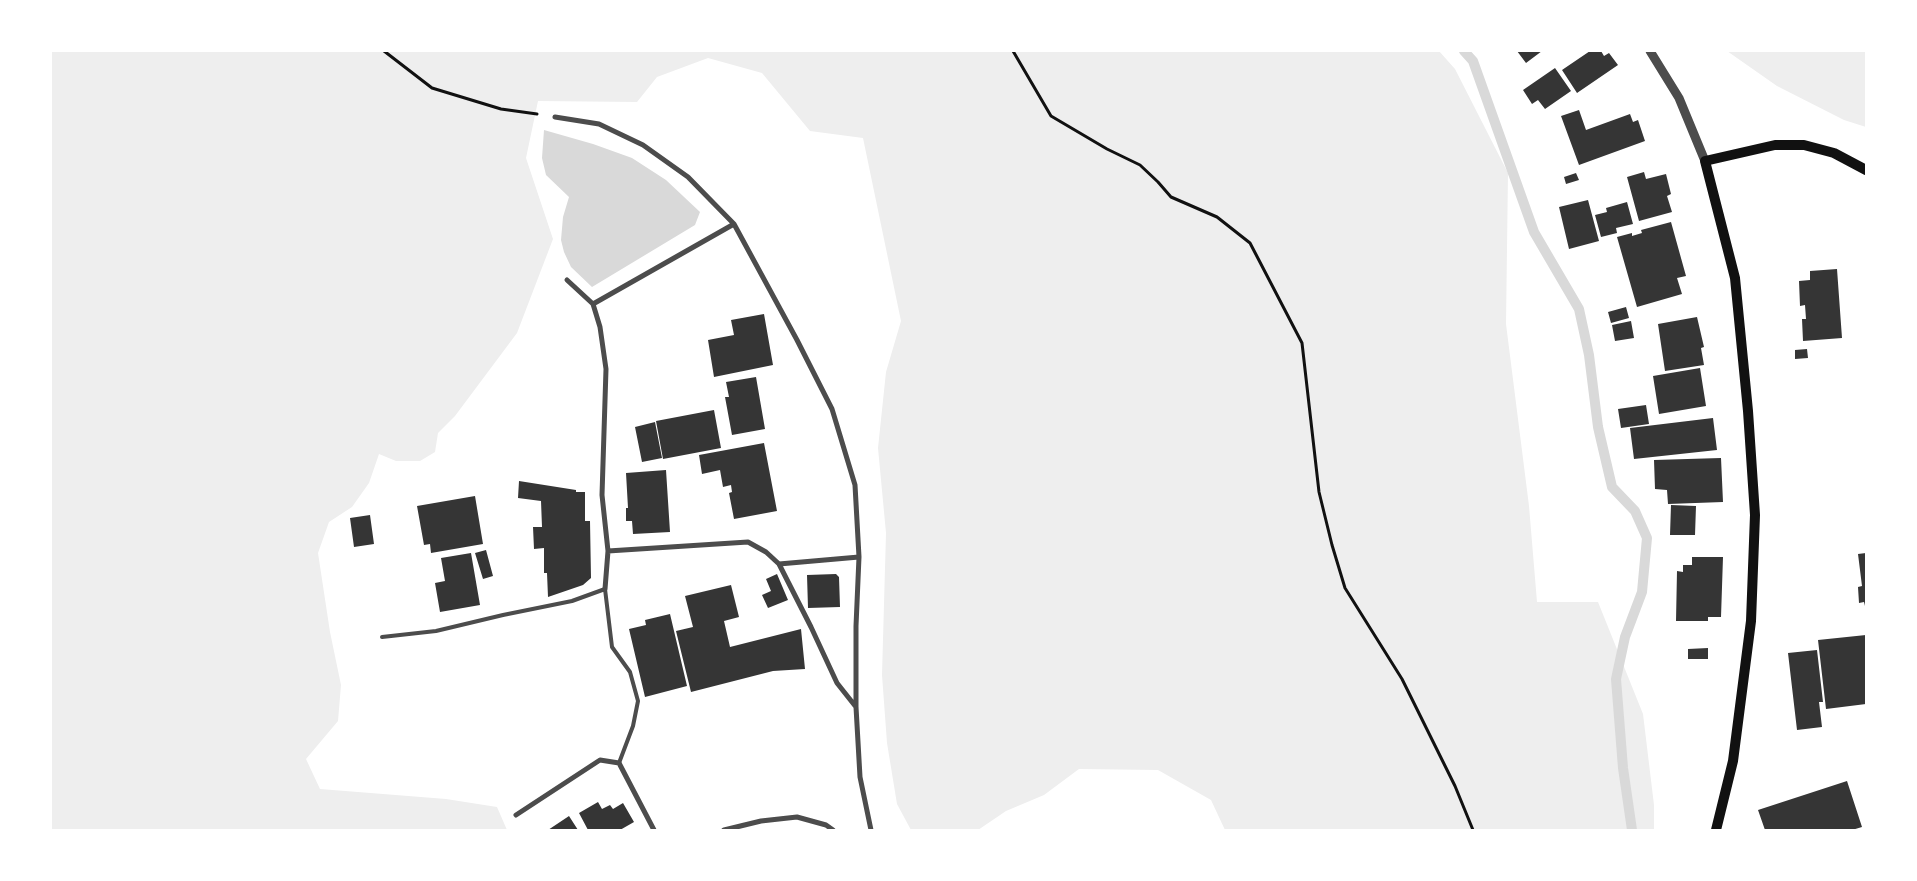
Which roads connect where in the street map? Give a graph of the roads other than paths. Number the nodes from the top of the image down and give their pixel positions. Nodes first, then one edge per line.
1 (1650, 51) edge
2 (555, 117) road end
3 (1705, 161) junction
4 (1866, 170) edge
5 (734, 224) junction
6 (567, 280) dead end
7 (593, 304) junction
8 (608, 551) junction
9 (859, 557) junction
10 (779, 564) junction
11 (605, 589) junction
12 (382, 636) dead end
13 (856, 707) junction
14 (619, 763) junction
15 (516, 814) dead end
16 (654, 830) edge
17 (724, 830) edge
18 (833, 830) edge
19 (870, 830) edge
20 (1716, 830) edge

1 - 3 street
2 - 5 street
3 - 4 main road
3 - 20 main road
5 - 7 street
5 - 9 street
6 - 7 street
7 - 8 street
8 - 10 street
8 - 11 street
9 - 10 street
9 - 13 street
10 - 13 street
11 - 12 lane
11 - 14 lane
13 - 19 street
14 - 15 street
14 - 16 street
17 - 18 street

